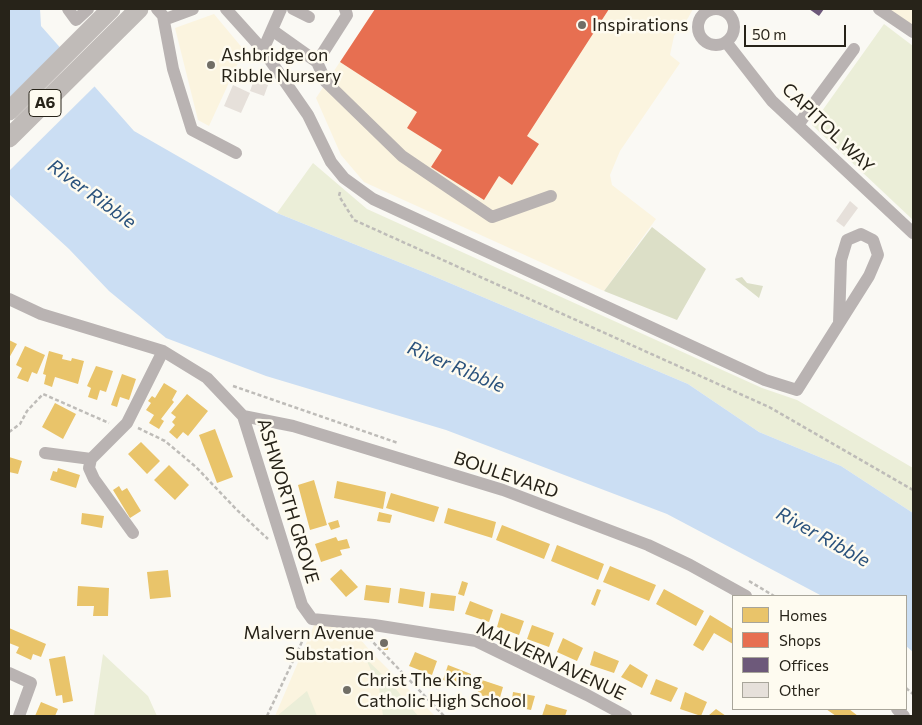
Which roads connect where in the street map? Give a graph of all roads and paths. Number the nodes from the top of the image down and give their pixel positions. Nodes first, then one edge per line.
1 (68, 9) edge
2 (88, 9) edge
3 (111, 9) edge
4 (139, 9) edge
5 (193, 9) edge
6 (226, 9) edge
7 (282, 9) edge
8 (293, 9) edge
9 (346, 9) edge
10 (714, 9) edge
11 (879, 9) edge
12 (160, 12) edge
13 (308, 17) dead end
14 (272, 30) junction
15 (913, 32) edge
16 (726, 42) junction
17 (854, 49) dead end
18 (263, 50) junction
19 (317, 62) junction
20 (9, 111) edge
21 (798, 125) junction
22 (9, 138) edge
23 (236, 153) dead end
24 (339, 196) dead end
25 (551, 196) dead end
26 (913, 232) edge
27 (9, 300) edge
28 (839, 323) junction
29 (163, 351) junction
30 (243, 416) junction
31 (124, 426) junction
32 (9, 432) edge
33 (46, 452) dead end
34 (91, 459) junction
35 (913, 490) edge
36 (133, 533) dead end
37 (287, 557) junction
38 (744, 595) edge
39 (312, 619) junction
40 (354, 622) junction
41 (9, 673) edge
42 (19, 716) edge
43 (267, 716) edge
44 (444, 716) edge
45 (626, 716) edge

1 - 2 street
3 - 20 highway, A6
4 - 22 highway, A6
5 - 12 street
6 - 18 street
7 - 14 street
8 - 13 street
9 - 19 street
10 - 16 street
10 - 16 street
11 - 15 street
12 - 23 street
14 - 18 street
14 - 19 street
16 - 21 street, CAPITOL WAY
17 - 21 street
18 - 28 street
19 - 25 street
21 - 26 street, CAPITOL WAY
24 - 35 path
27 - 29 street, ASHWORTH GROVE
28 - 28 street
29 - 30 street, ASHWORTH GROVE
29 - 31 street
30 - 37 street, ASHWORTH GROVE
30 - 38 street, BOULEVARD
31 - 32 path
31 - 34 street
31 - 37 path
33 - 34 street
34 - 36 street
37 - 39 street, ASHWORTH GROVE
39 - 40 street, MALVERN AVENUE
39 - 43 path
40 - 44 path
40 - 45 street, MALVERN AVENUE
41 - 42 street

